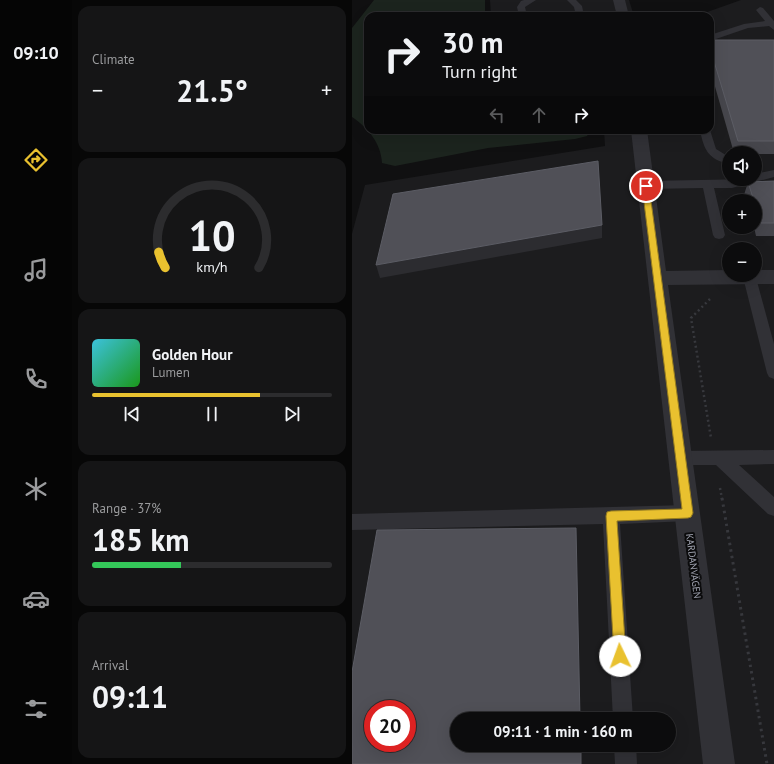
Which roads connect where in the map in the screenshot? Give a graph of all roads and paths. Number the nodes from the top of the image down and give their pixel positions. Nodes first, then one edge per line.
1 (532, 0) edge
2 (571, 0) edge
3 (619, 0) edge
4 (760, 10) dead end
5 (522, 12) edge
6 (579, 12) edge
7 (622, 12) edge
8 (772, 25) edge
9 (714, 37) edge
10 (640, 134) edge
11 (706, 134) edge
12 (722, 158) edge
13 (774, 173) edge
14 (762, 175) edge
15 (708, 184) junction
16 (722, 184) edge
17 (646, 186) junction
18 (719, 235) dead end
19 (762, 276) edge
20 (774, 276) edge
21 (712, 277) junction
22 (722, 277) edge
23 (657, 278) junction
24 (751, 282) edge
25 (774, 373) edge
26 (774, 457) edge
27 (680, 458) junction
28 (717, 458) junction
29 (774, 508) edge
30 (688, 513) junction
31 (611, 516) junction
32 (352, 522) edge
33 (624, 712) edge
34 (625, 752) edge
35 (626, 764) edge
36 (719, 764) edge
37 (767, 764) edge

1 - 5 lane
2 - 6 lane
3 - 7 street
4 - 8 lane
8 - 9 lane
10 - 17 street, KARDANVÄGEN
11 - 12 lane
13 - 14 lane
15 - 16 lane
15 - 17 lane
15 - 18 lane
17 - 23 street, KARDANVÄGEN
19 - 20 street
21 - 22 street
21 - 23 street
21 - 28 path
23 - 27 street, KARDANVÄGEN
24 - 25 lane
26 - 28 lane
27 - 28 lane
27 - 30 street, KARDANVÄGEN
28 - 29 lane
28 - 37 path
30 - 31 lane
30 - 36 street, KARDANVÄGEN
31 - 32 lane
31 - 33 lane
34 - 35 lane

